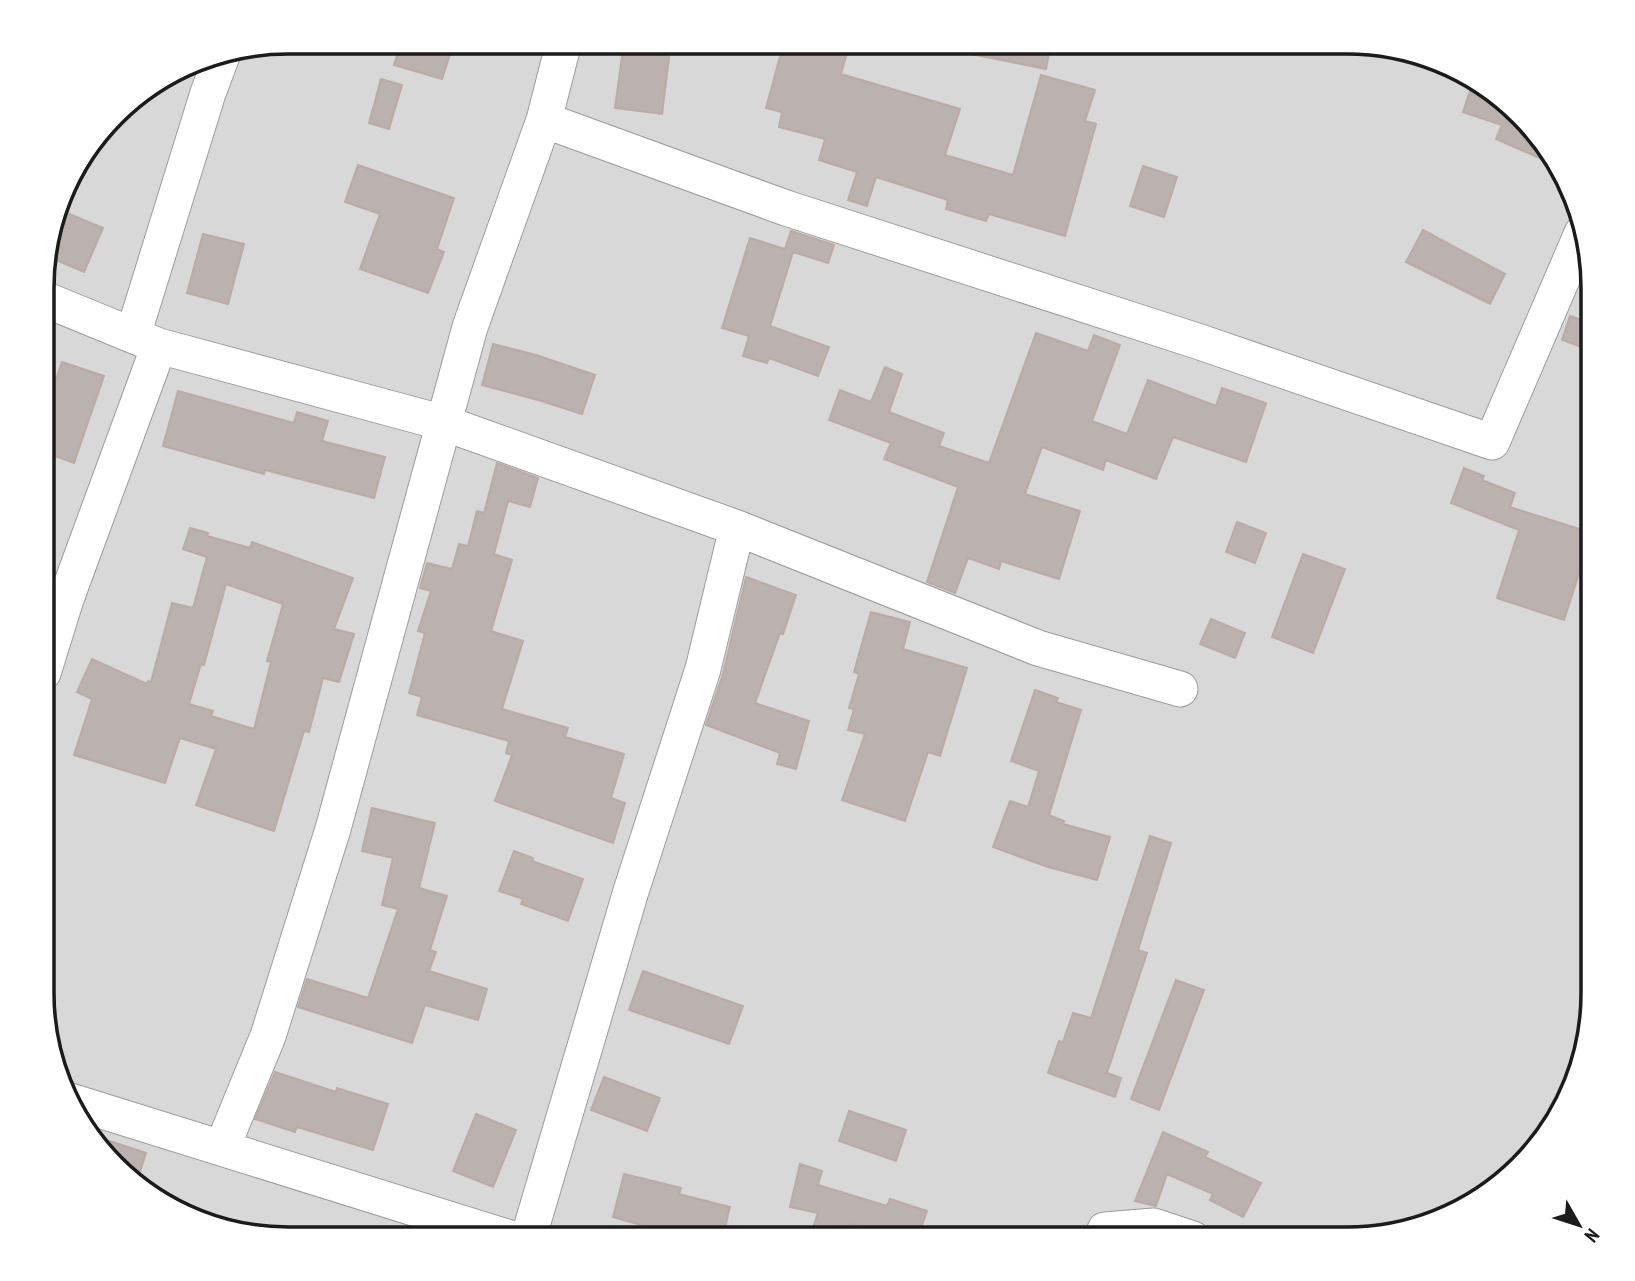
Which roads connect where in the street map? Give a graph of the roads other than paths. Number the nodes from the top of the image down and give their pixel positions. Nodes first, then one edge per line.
1 (561, 55) edge
2 (219, 66) edge
3 (544, 121) junction
4 (1576, 246) edge
5 (54, 303) edge
6 (146, 340) junction
7 (444, 423) junction
8 (737, 528) junction
9 (54, 636) edge
10 (1180, 689) dead end
11 (83, 1105) edge
12 (222, 1148) junction
13 (449, 1226) edge
14 (532, 1226) edge

1 - 3 street
2 - 6 street
3 - 4 street
3 - 7 street
5 - 6 street
6 - 7 street
6 - 9 street
7 - 8 street
7 - 12 street
8 - 10 street
8 - 14 street
11 - 12 street
12 - 13 street

